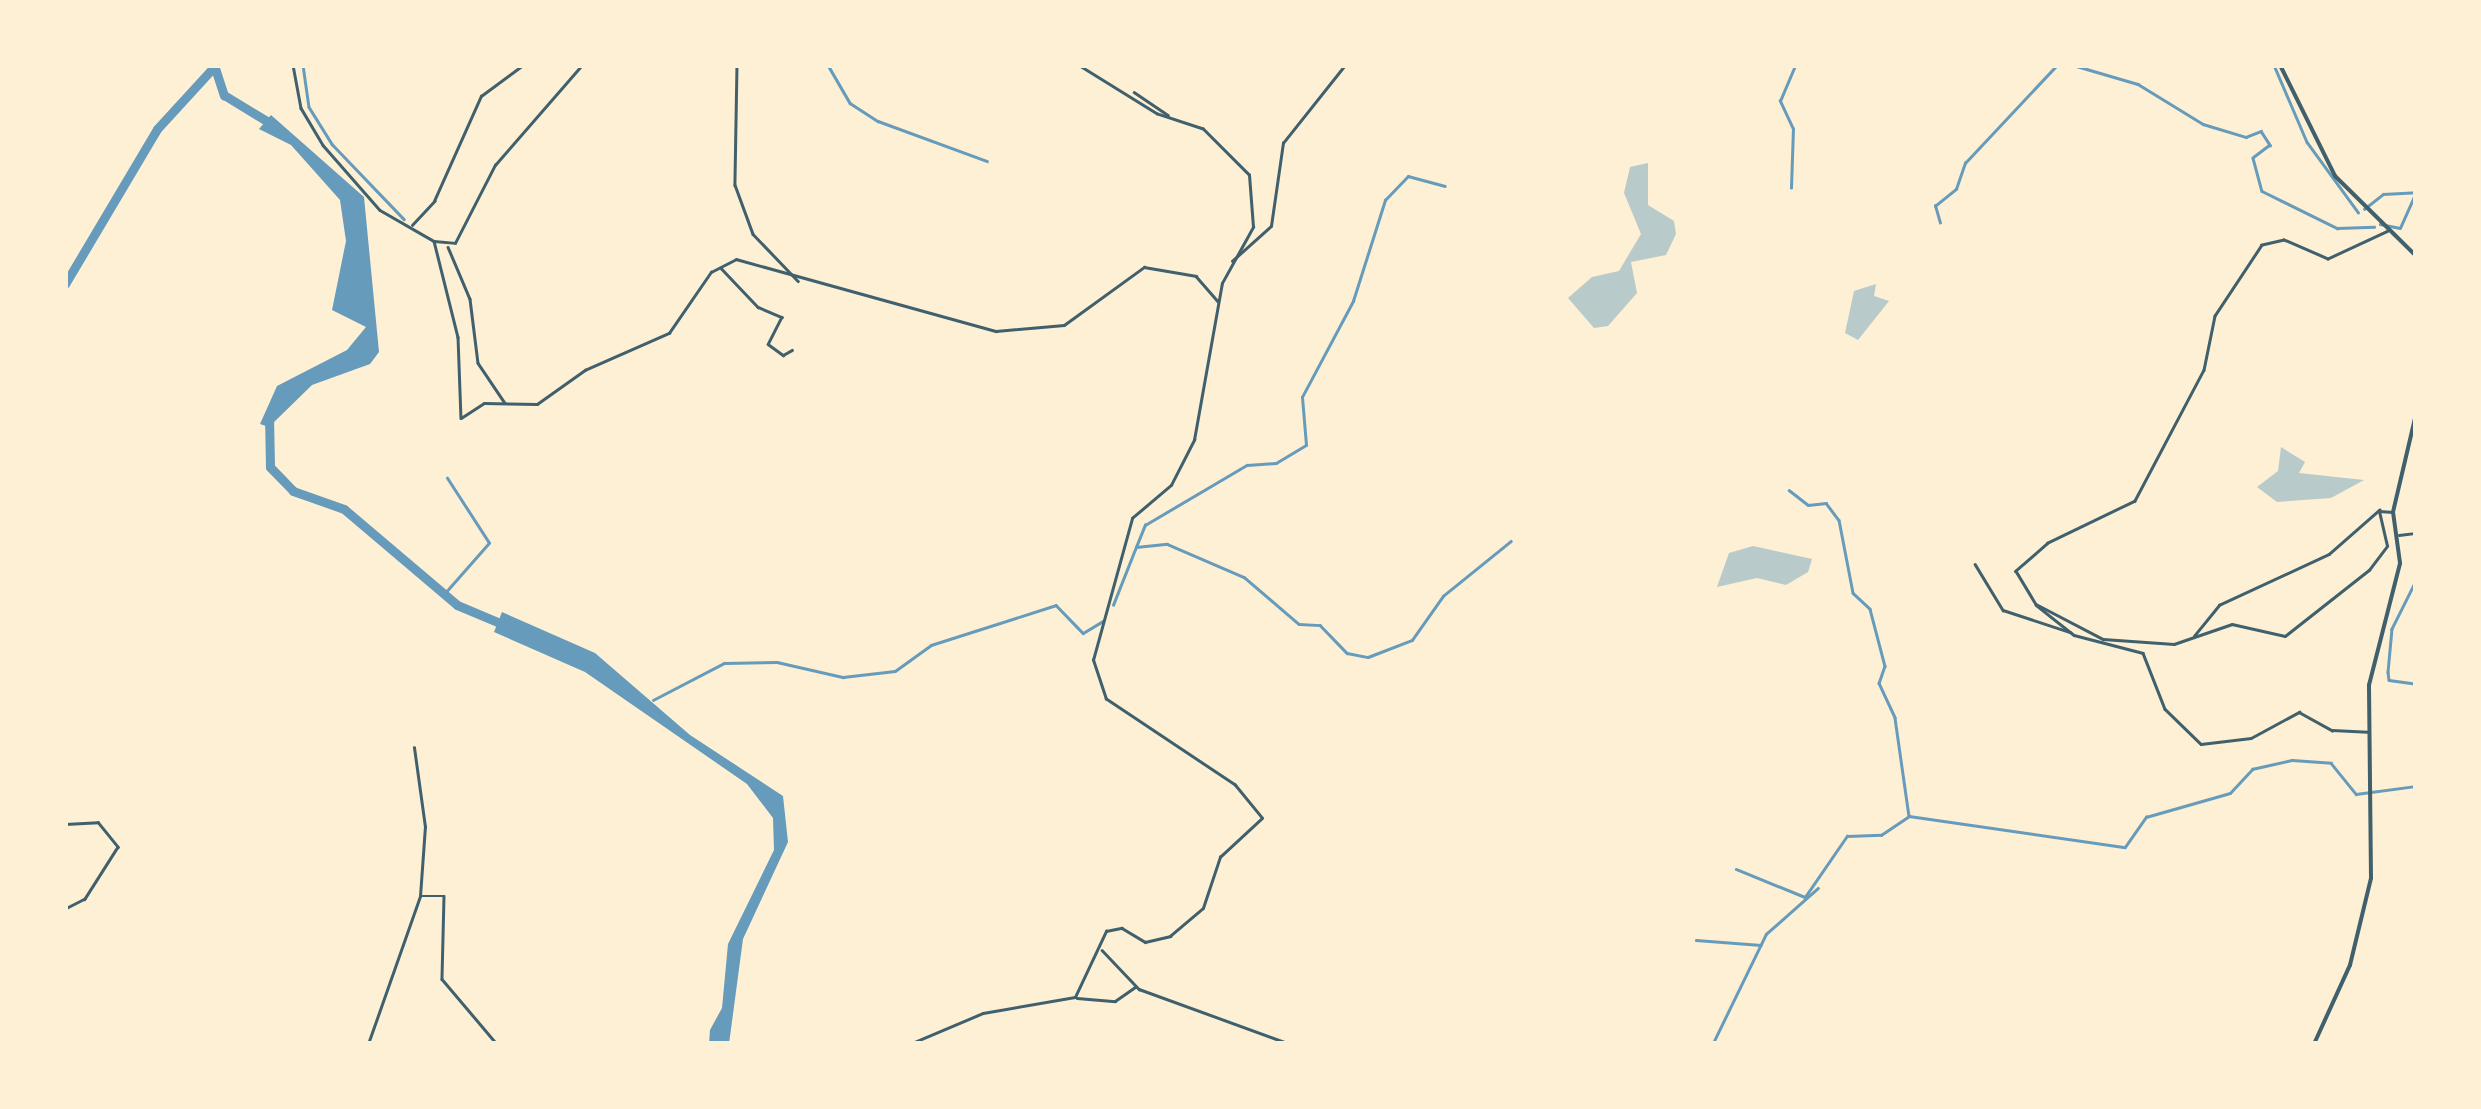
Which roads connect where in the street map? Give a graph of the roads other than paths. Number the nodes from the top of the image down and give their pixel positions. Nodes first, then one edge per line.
1 (293, 65) edge
2 (523, 65) edge
3 (582, 65) edge
4 (737, 65) edge
5 (1078, 65) edge
6 (1345, 65) edge
7 (2280, 65) edge
8 (411, 226) junction
9 (2389, 230) junction
10 (434, 241) junction
11 (448, 246) junction
12 (2416, 256) edge
13 (1231, 262) junction
14 (720, 266) junction
15 (799, 282) junction
16 (1218, 302) junction
17 (792, 350) dead end
18 (509, 406) junction
19 (2416, 414) edge
20 (2382, 510) junction
21 (2393, 512) junction
22 (2416, 533) edge
23 (2399, 536) junction
24 (1976, 564) dead end
25 (2036, 604) junction
26 (2070, 632) junction
27 (2188, 640) junction
28 (65, 694) edge
29 (65, 717) edge
30 (2367, 732) junction
31 (414, 748) dead end
32 (65, 824) edge
33 (420, 896) junction
34 (65, 909) edge
35 (1100, 948) junction
36 (1136, 986) junction
37 (1075, 997) junction
38 (368, 1044) edge
39 (498, 1044) edge
40 (910, 1044) edge
41 (1290, 1044) edge
42 (2314, 1044) edge

1 - 8 street
2 - 8 street
3 - 11 street
4 - 15 street
5 - 13 street
6 - 13 street
7 - 9 street
8 - 10 street
9 - 12 street
9 - 25 street
10 - 11 street
10 - 18 street
11 - 18 street
13 - 16 street
14 - 15 street
14 - 17 street
14 - 18 street
15 - 16 street
16 - 35 street
19 - 21 street
20 - 21 street
20 - 27 street
20 - 27 street
21 - 23 street
22 - 23 street
23 - 30 street
24 - 26 street
25 - 26 street
25 - 27 street
26 - 30 street
28 - 29 street
30 - 42 street
31 - 33 street
32 - 34 street
33 - 38 street
33 - 39 street
35 - 36 street
35 - 37 street
36 - 37 street
36 - 41 street
37 - 40 street

